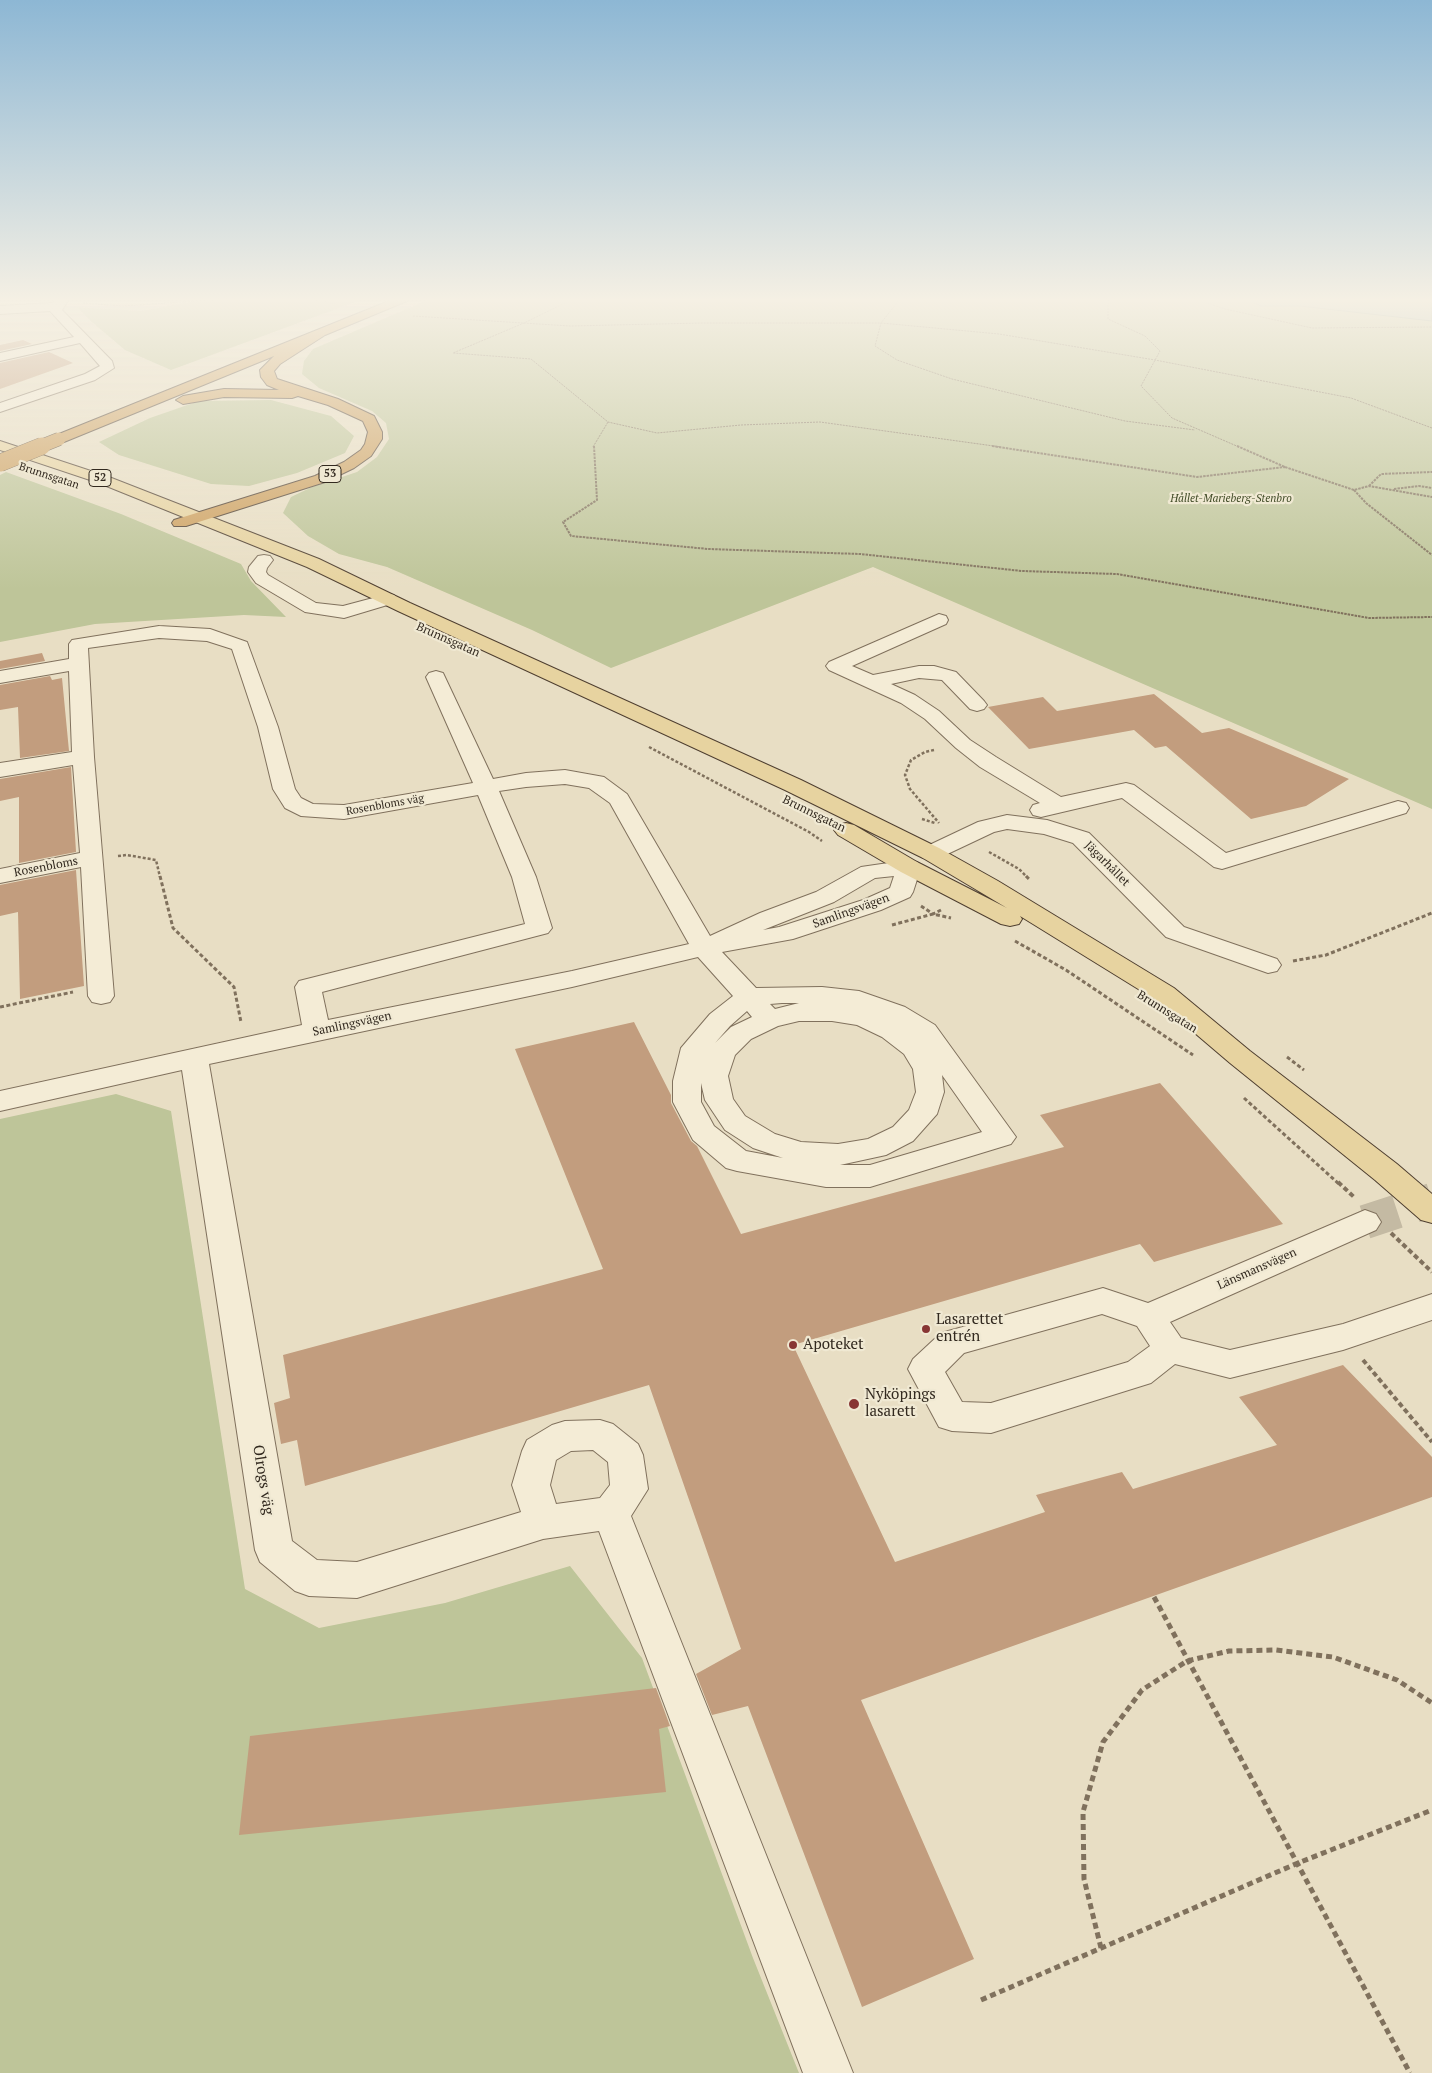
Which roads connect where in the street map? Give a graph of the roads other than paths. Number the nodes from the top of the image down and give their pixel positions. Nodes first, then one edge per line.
1 (36, 396) edge
2 (134, 396) edge
3 (163, 396) edge
4 (202, 396) edge
5 (301, 396) edge
6 (311, 396) edge
7 (315, 397) junction
8 (0, 408) edge
9 (90, 426) junction
10 (0, 445) edge
11 (0, 450) edge
12 (0, 462) edge
13 (189, 520) junction
14 (264, 560) junction
15 (379, 602) junction
16 (939, 620) dead end
17 (78, 663) junction
18 (0, 677) edge
19 (436, 677) dead end
20 (870, 682) junction
21 (977, 705) dead end
22 (83, 757) junction
23 (0, 770) edge
24 (486, 787) junction
25 (1058, 805) junction
26 (1398, 808) dead end
27 (1006, 822) junction
28 (931, 853) junction
29 (92, 858) junction
30 (909, 867) junction
31 (0, 876) edge
32 (979, 892) junction
33 (704, 948) junction
34 (1268, 965) road end
35 (100, 992) road end
36 (748, 997) junction
37 (769, 1019) junction
38 (317, 1031) junction
39 (194, 1058) junction
40 (0, 1101) edge
41 (1432, 1212) edge
42 (1372, 1219) tunnel mouth
43 (1432, 1307) edge
44 (1148, 1317) junction
45 (1170, 1348) junction
46 (611, 1513) junction
47 (543, 1522) junction
48 (828, 2073) edge

1 - 8 street
2 - 11 highway
3 - 9 highway
4 - 9 highway, 53
5 - 7 highway, 53
6 - 7 highway
7 - 13 highway, 53
9 - 12 highway, bridge
10 - 13 main road, Brunnsgatan / 52
12 - 13 main road, Brunnsgatan / 52
13 - 14 main road, Brunnsgatan
13 - 15 main road, Brunnsgatan
14 - 15 main road, Brunnsgatan
14 - 15 street
15 - 28 main road, Brunnsgatan
15 - 30 main road, Brunnsgatan
16 - 20 street
17 - 18 street
17 - 22 street, Rosenbloms väg
17 - 24 street, Rosenbloms väg
19 - 24 street
20 - 21 street
20 - 25 street
22 - 23 street
22 - 29 street, Rosenbloms väg
24 - 33 street, Rosenbloms väg
24 - 38 street
25 - 26 street
25 - 27 street
27 - 28 street, Jägarhållet
27 - 34 street, Jägarhållet
28 - 30 main road
28 - 32 main road, Brunnsgatan
29 - 31 street, Rosenbloms
29 - 35 street, Rosenbloms väg
30 - 32 main road, Brunnsgatan
30 - 33 street, Samlingsvägen
30 - 33 street, Samlingsvägen
32 - 41 main road, Brunnsgatan
33 - 36 street, Rosenbloms väg
33 - 38 street, Samlingsvägen
36 - 36 street
36 - 37 street, Rosenbloms väg
37 - 37 street
38 - 39 street, Samlingsvägen
39 - 40 street, Samlingsvägen
39 - 47 street, Olrogs väg
42 - 44 street, Länsmansvägen
43 - 45 street
44 - 45 street
44 - 45 street
46 - 47 street, Olrogs väg
46 - 47 street
46 - 48 street

